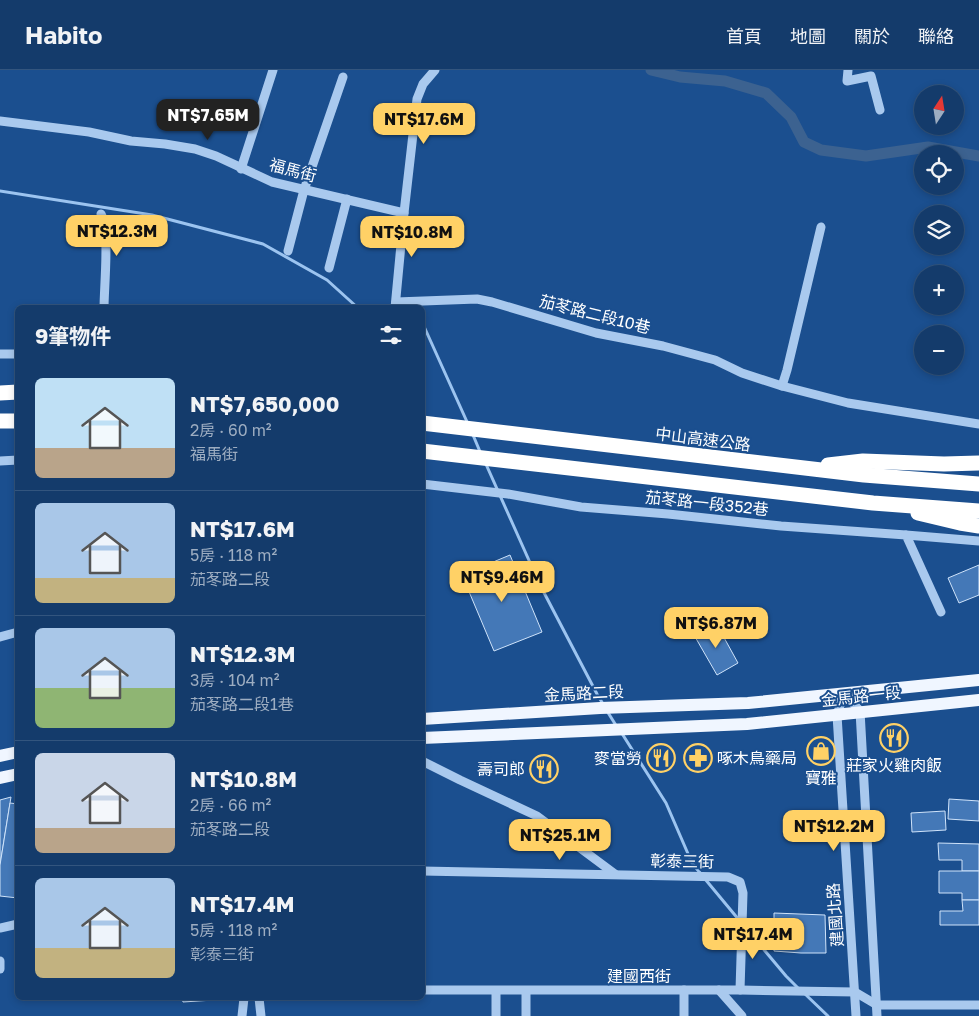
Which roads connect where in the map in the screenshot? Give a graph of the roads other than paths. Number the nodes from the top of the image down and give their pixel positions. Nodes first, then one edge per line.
1 (273, 70) edge
2 (435, 70) edge
3 (848, 70) edge
4 (344, 76) dead end
5 (880, 110) dead end
6 (0, 121) edge
7 (241, 169) junction
8 (304, 190) junction
9 (347, 199) junction
10 (404, 213) junction
11 (101, 214) dead end
12 (821, 227) dead end
13 (288, 251) dead end
14 (329, 268) dead end
15 (104, 305) edge
16 (396, 305) edge
17 (0, 354) edge
18 (15, 354) edge
19 (782, 386) junction
20 (15, 392) edge
21 (0, 393) edge
22 (15, 420) edge
23 (0, 421) edge
24 (425, 423) edge
25 (979, 424) edge
26 (425, 451) edge
27 (15, 460) edge
28 (0, 461) edge
29 (979, 464) edge
30 (804, 468) junction
31 (425, 484) edge
32 (979, 484) edge
33 (873, 503) junction
34 (979, 511) edge
35 (979, 526) edge
36 (906, 535) junction
37 (979, 541) edge
38 (941, 612) dead end
39 (15, 633) edge
40 (0, 637) edge
41 (979, 680) edge
42 (844, 693) junction
43 (979, 700) edge
44 (748, 703) joint
45 (860, 712) junction
46 (838, 715) junction
47 (425, 719) edge
48 (425, 738) edge
49 (15, 753) edge
50 (0, 756) edge
51 (425, 762) edge
52 (15, 775) edge
53 (0, 778) edge
54 (425, 872) edge
55 (615, 874) junction
56 (15, 925) edge
57 (0, 928) edge
58 (0, 961) edge
59 (0, 968) edge
60 (425, 990) edge
61 (684, 990) junction
62 (719, 990) junction
63 (740, 990) junction
64 (496, 991) junction
65 (526, 991) junction
66 (855, 992) junction
67 (244, 1000) edge
68 (259, 1000) edge
69 (877, 1005) junction
70 (979, 1005) edge
71 (242, 1016) edge
72 (261, 1016) edge
73 (496, 1016) edge
74 (526, 1016) edge
75 (684, 1016) edge
76 (742, 1016) edge
77 (856, 1016) edge
78 (877, 1016) edge

1 - 7 street
2 - 10 street
3 - 5 street
4 - 8 street
6 - 7 street, 福馬街
7 - 8 street, 福馬街
8 - 9 street, 福馬街
8 - 13 street
9 - 10 street, 福馬街
9 - 14 street
10 - 16 street
11 - 15 street
12 - 19 street
16 - 19 street, 茄苳路二段10巷
17 - 18 street
19 - 25 street, 茄苳路二段10巷
20 - 21 highway
22 - 23 highway
24 - 30 highway, 中山高速公路
26 - 33 highway
27 - 28 street
29 - 30 highway
30 - 32 highway, 中山高速公路
31 - 36 street, 茄苳路一段352巷
33 - 34 highway
33 - 35 highway
36 - 37 street, 茄苳路一段352巷
36 - 38 street
39 - 40 street
41 - 42 main road, 金馬路一段
42 - 44 main road, 金馬路一段
42 - 45 street
42 - 46 street, 建國北路
43 - 45 main road, 金馬路一段
44 - 47 main road, 金馬路二段
45 - 46 main road, 金馬路一段
45 - 69 street
46 - 48 main road, 金馬路一段
46 - 66 street, 建國北路
49 - 50 main road
51 - 55 street
52 - 53 main road
54 - 55 street, 彰泰三街
55 - 63 street, 彰泰三街
56 - 57 street
58 - 59 street
60 - 64 street, 建國西街
61 - 62 street, 建國西街
61 - 65 street, 建國西街
61 - 75 street
62 - 63 street, 建國西街
62 - 76 street
63 - 66 street, 建國西街
64 - 65 street, 建國西街
64 - 73 street
65 - 74 street
66 - 69 street
66 - 77 street, 建國北路
67 - 71 street
68 - 72 street
69 - 70 street
69 - 78 street

